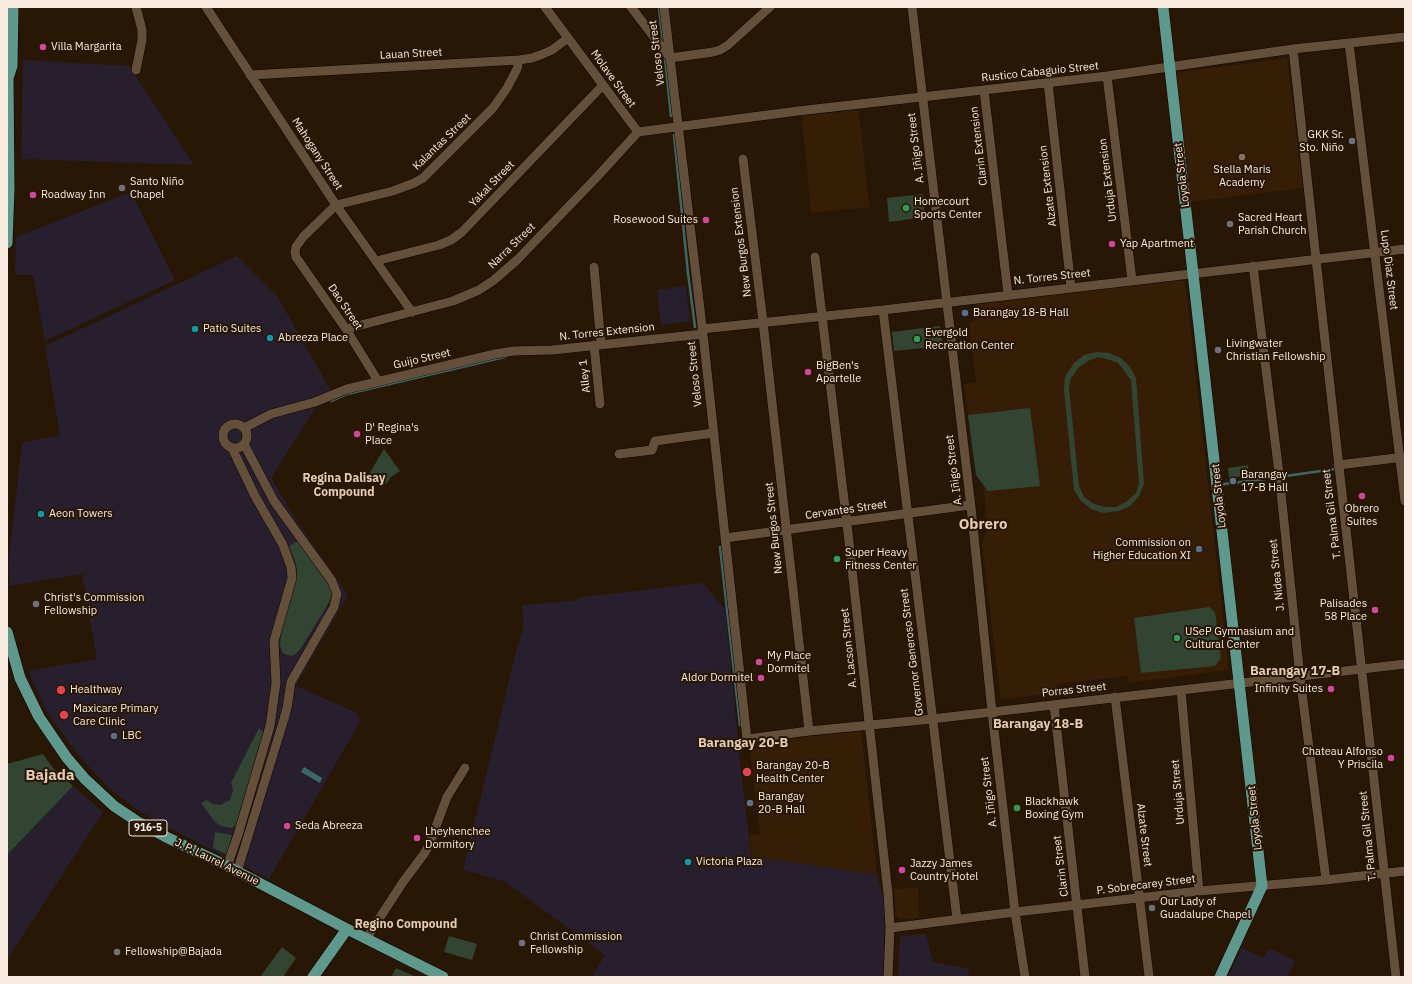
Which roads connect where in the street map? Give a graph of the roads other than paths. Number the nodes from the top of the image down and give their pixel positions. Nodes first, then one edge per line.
1 (13, 7) edge
2 (136, 7) edge
3 (206, 7) edge
4 (545, 7) edge
5 (631, 7) edge
6 (664, 7) edge
7 (770, 7) edge
8 (912, 7) edge
9 (1163, 7) edge
10 (1405, 37) edge
11 (568, 38) junction
12 (1349, 43) junction
13 (1293, 49) junction
14 (670, 58) junction
15 (519, 60) junction
16 (1170, 67) junction
17 (136, 70) dead end
18 (9, 71) edge
19 (250, 75) junction
20 (1107, 76) junction
21 (1048, 83) junction
22 (603, 85) junction
23 (984, 90) junction
24 (922, 97) junction
25 (678, 128) junction
26 (638, 132) junction
27 (743, 159) dead end
28 (336, 205) junction
29 (7, 243) edge
30 (1405, 249) edge
31 (1375, 252) junction
32 (815, 257) dead end
33 (1316, 260) junction
34 (376, 261) junction
35 (1253, 266) junction
36 (594, 267) dead end
37 (1193, 273) junction
38 (1132, 280) junction
39 (1071, 287) junction
40 (1008, 294) junction
41 (947, 302) junction
42 (882, 310) junction
43 (412, 312) junction
44 (822, 316) junction
45 (763, 322) junction
46 (346, 329) junction
47 (702, 331) junction
48 (598, 345) junction
49 (514, 351) joint
50 (378, 381) junction
51 (600, 404) dead end
52 (244, 428) junction
53 (713, 433) junction
54 (244, 444) junction
55 (232, 448) junction
56 (619, 454) dead end
57 (1403, 458) edge
58 (1338, 465) junction
59 (1405, 501) edge
60 (970, 504) junction
61 (908, 513) junction
62 (847, 522) junction
63 (786, 530) junction
64 (725, 538) junction
65 (291, 540) junction
66 (7, 632) edge
67 (1405, 664) edge
68 (1362, 669) junction
69 (1300, 677) junction
70 (1240, 683) junction
71 (1181, 690) junction
72 (1115, 697) junction
73 (1054, 704) junction
74 (992, 712) junction
75 (932, 719) junction
76 (869, 726) junction
77 (809, 731) junction
78 (747, 739) joint
79 (465, 768) dead end
80 (227, 866) junction
81 (1405, 871) edge
82 (237, 872) junction
83 (1384, 874) junction
84 (1326, 880) junction
85 (1262, 886) junction
86 (1199, 891) junction
87 (1140, 898) junction
88 (1077, 906) junction
89 (1015, 912) junction
90 (957, 920) junction
91 (890, 928) junction
92 (347, 929) junction
93 (366, 939) junction
94 (1149, 976) dead end
95 (313, 977) edge
96 (443, 977) edge
97 (888, 977) edge
98 (1025, 977) edge
99 (1085, 977) edge
100 (1220, 977) edge
101 (1396, 977) edge

1 - 18 main road
2 - 17 street
3 - 19 street, Mahogany Street
4 - 11 street, Molave Street
5 - 14 street
6 - 14 street, Veloso Street
7 - 14 street
8 - 24 street, A. Iñigo Street
9 - 16 main road, Loyola Street
10 - 12 street, Rustico Cabaguio Street
11 - 15 street, Lauan Street
11 - 22 street, Molave Street
12 - 13 street, Rustico Cabaguio Street
12 - 31 street, Lupo Diaz Street
13 - 16 street, Rustico Cabaguio Street
13 - 33 street, T. Palma Gil Street
14 - 25 street, Veloso Street
15 - 19 street, Lauan Street
15 - 28 street, Kalantas Street
16 - 20 street, Rustico Cabaguio Street
16 - 37 main road, Loyola Street
18 - 29 main road
19 - 28 street, Mahogany Street
20 - 21 street, Rustico Cabaguio Street
20 - 38 street, Urduja Extension
21 - 23 street, Rustico Cabaguio Street
21 - 39 street, Alzate Extension
22 - 26 street, Molave Street
22 - 34 street, Yakal Street
23 - 24 street, Rustico Cabaguio Street
23 - 40 street, Clarin Extension
24 - 25 street, Rustico Cabaguio Street
24 - 41 street, A. Iñigo Street
25 - 26 street
25 - 47 street, Veloso Street
26 - 43 street, Narra Street
27 - 45 street, New Burgos Extension
28 - 34 street, Mahogany Street
28 - 46 street, Dao Street
30 - 31 street, N. Torres Street
31 - 33 street, N. Torres Street
31 - 57 street, Lupo Diaz Street
32 - 44 street, A. Lacson Street
33 - 35 street, N. Torres Street
33 - 58 street, T. Palma Gil Street
34 - 43 street, Mahogany Street
35 - 37 street, N. Torres Street
35 - 69 street, J. Nidea Street
36 - 48 street, Alley 1
37 - 38 street, N. Torres Street
37 - 70 main road, Loyola Street
38 - 39 street, N. Torres Street
39 - 40 street, N. Torres Street
40 - 41 street, N. Torres Street
41 - 42 street, N. Torres Street
41 - 60 street, A. Iñigo Street
42 - 44 street, N. Torres Street
42 - 61 street, Governor Generoso Street
43 - 46 street, Narra Street
44 - 45 street, N. Torres Street
44 - 62 street, A. Lacson Street
45 - 47 street, N. Torres Street
45 - 63 street, New Burgos Street
46 - 50 street, Dao Street
47 - 48 street, N. Torres Extension
47 - 53 street, Veloso Street
48 - 49 street, N. Torres Extension
48 - 51 street, Alley 1
49 - 50 street, Guijo Street
50 - 52 street, Guijo Street
52 - 54 street
52 - 55 street
53 - 56 street
53 - 64 street, Veloso Street
54 - 55 street
54 - 65 street
55 - 65 street
57 - 58 street
57 - 59 street, Lupo Diaz Street
58 - 68 street, T. Palma Gil Street
60 - 61 street, Cervantes Street
60 - 74 street, A. Iñigo Street
61 - 62 street, Cervantes Street
61 - 75 street, Governor Generoso Street
62 - 63 street, Cervantes Street
62 - 76 street, A. Lacson Street
63 - 64 street, Cervantes Street
63 - 77 street, New Burgos Street
64 - 78 street, Veloso Street
65 - 80 street
65 - 82 street
66 - 80 main road, J. P. Laurel Avenue / 916-5
67 - 68 street, Porras Street
68 - 69 street, Porras Street
68 - 83 street, T. Palma Gil Street
69 - 70 street, Porras Street
69 - 84 street, J. Nidea Street
70 - 71 street, Porras Street
70 - 85 main road, Loyola Street
71 - 72 street, Porras Street
71 - 86 street, Urduja Street
72 - 73 street, Porras Street
72 - 87 street, Alzate Street
73 - 74 street, Porras Street
73 - 88 street, Clarin Street
74 - 75 street, Porras Street
74 - 89 street, A. Iñigo Street
75 - 76 street, Porras Street
75 - 90 street, Governor Generoso Street
76 - 77 street, Porras Street
76 - 91 street, A. Lacson Street
77 - 78 street, Porras Street
79 - 93 street
80 - 82 main road, J. P. Laurel Avenue / 916-5
81 - 83 street, P. Sobrecarey Street
82 - 92 main road, J. P. Laurel Avenue / 916-5
83 - 84 street, P. Sobrecarey Street
83 - 101 street, T. Palma Gil Street
84 - 85 street, P. Sobrecarey Street
85 - 86 street, P. Sobrecarey Street
85 - 100 main road
86 - 87 street, P. Sobrecarey Street
87 - 88 street, P. Sobrecarey Street
87 - 94 street, Alzate Street
88 - 89 street, P. Sobrecarey Street
88 - 99 street, Clarin Street
89 - 90 street, P. Sobrecarey Street
89 - 98 street, A. Iñigo Street
90 - 91 street, P. Sobrecarey Street
91 - 97 street, A. Lacson Street
92 - 93 main road, J. P. Laurel Avenue / 916-5
92 - 95 main road
93 - 96 main road, J. P. Laurel Avenue / 916-5

